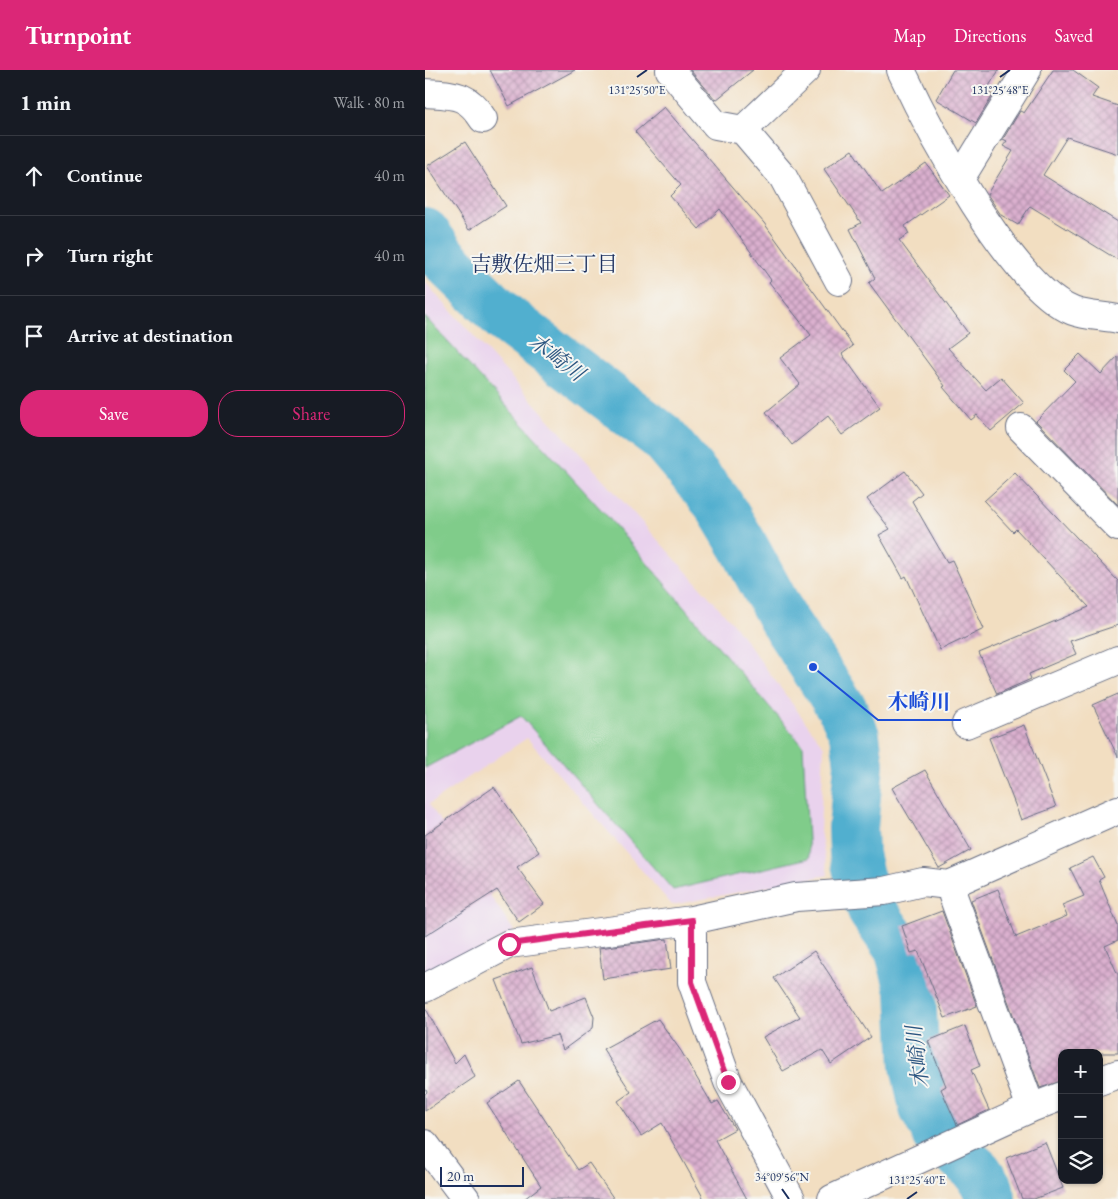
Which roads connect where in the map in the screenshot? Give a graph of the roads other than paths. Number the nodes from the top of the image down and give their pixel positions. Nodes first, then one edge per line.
1 (670, 70) edge
2 (806, 70) edge
3 (901, 70) edge
4 (1027, 70) edge
5 (425, 93) edge
6 (483, 119) dead end
7 (743, 130) junction
8 (960, 179) junction
9 (839, 280) dead end
10 (1118, 319) edge
11 (1021, 428) dead end
12 (1118, 527) edge
13 (1118, 660) edge
14 (966, 724) dead end
15 (1118, 810) edge
16 (949, 885) junction
17 (692, 920) junction
18 (425, 988) edge
19 (1118, 1074) edge
20 (1103, 1080) edge
21 (1058, 1098) edge
22 (1031, 1108) junction
23 (425, 1144) edge
24 (465, 1199) edge
25 (791, 1199) edge
26 (832, 1199) edge

1 - 7 street
2 - 7 street
3 - 8 street
4 - 8 street
5 - 6 street
7 - 9 street
8 - 10 street
11 - 12 street
13 - 14 street
15 - 16 street
16 - 17 street
16 - 22 street
17 - 18 street
17 - 25 street
19 - 20 street
21 - 22 street
22 - 26 street
23 - 24 street

